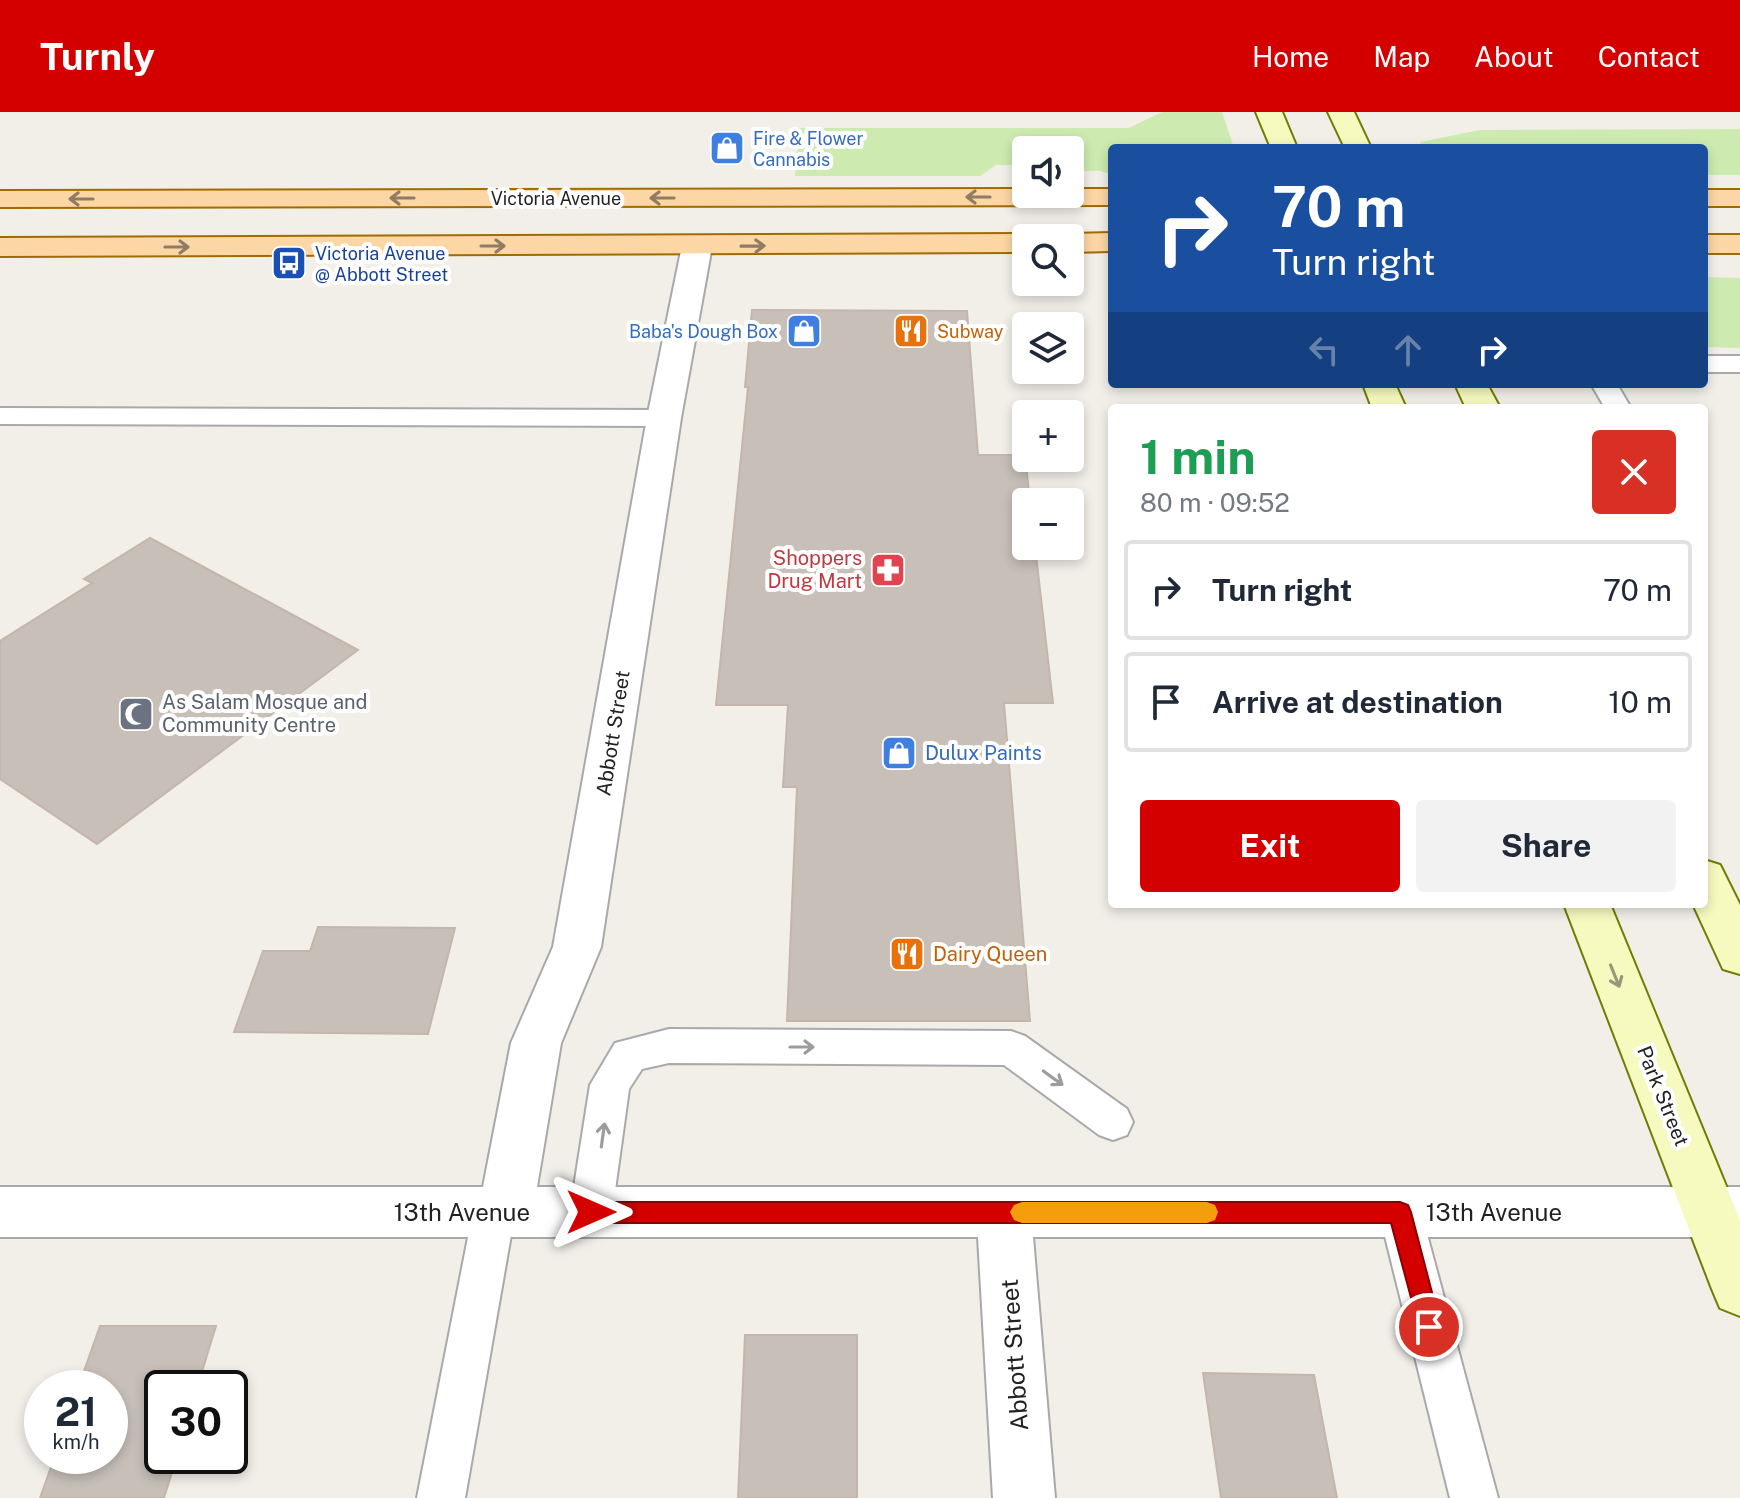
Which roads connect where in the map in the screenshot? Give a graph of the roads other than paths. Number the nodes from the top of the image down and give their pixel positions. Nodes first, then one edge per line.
1 (1269, 112) edge
2 (1341, 112) edge
3 (1282, 144) edge
4 (1356, 144) edge
5 (1108, 197) edge
6 (1708, 198) edge
7 (1740, 198) edge
8 (0, 199) edge
9 (1108, 242) edge
10 (1012, 243) edge
11 (1084, 243) edge
12 (1708, 244) edge
13 (1740, 244) edge
14 (697, 246) junction
15 (0, 247) edge
16 (1708, 364) edge
17 (1740, 364) edge
18 (0, 416) edge
19 (664, 418) junction
20 (1708, 887) edge
21 (1589, 908) edge
22 (1740, 955) edge
23 (1113, 1122) dead end
24 (0, 1212) edge
25 (500, 1212) junction
26 (591, 1212) junction
27 (1004, 1212) junction
28 (1400, 1212) junction
29 (1725, 1212) edge
30 (1740, 1289) edge
31 (441, 1498) edge
32 (1024, 1498) edge
33 (1474, 1498) edge

1 - 3 main road
2 - 4 main road
5 -> 8 main road, Victoria Avenue
6 - 7 main road
9 - 11 main road
14 -> 10 main road
12 - 13 main road
15 -> 14 main road
14 - 19 street, Abbott Street
16 - 17 lane
18 - 19 lane
19 - 25 street, Abbott Street
20 - 22 main road
21 -> 29 main road, Park Street
26 -> 23 lane
24 - 25 street, 13th Avenue
25 - 26 street, 13th Avenue
25 - 31 lane
26 - 27 street, 13th Avenue
27 - 28 street, 13th Avenue
27 - 32 street, Abbott Street
28 - 29 street, 13th Avenue
28 - 33 lane
29 - 30 main road, Park Street

